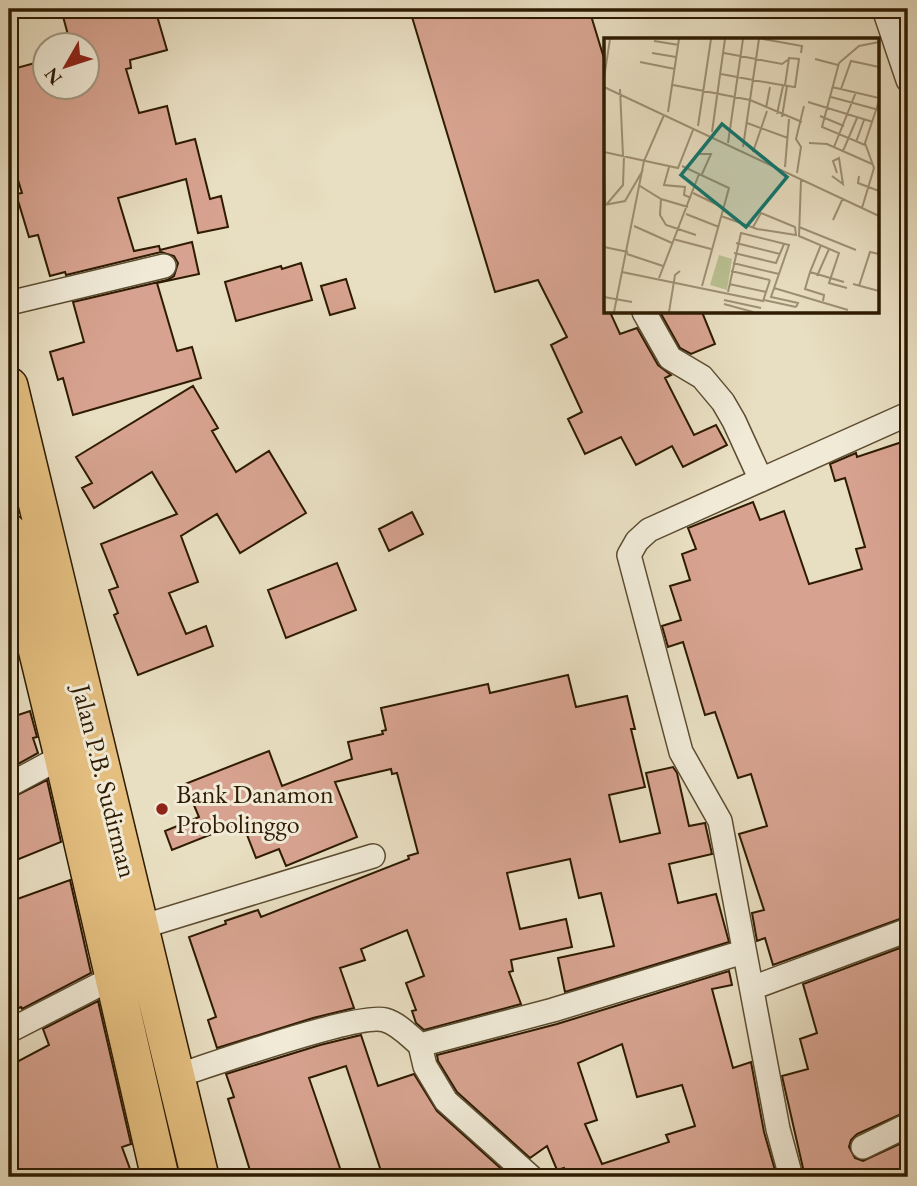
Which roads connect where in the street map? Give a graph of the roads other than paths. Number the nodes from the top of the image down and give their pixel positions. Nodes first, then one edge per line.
1 (884, 9) edge
2 (908, 80) edge
3 (163, 266) dead end
4 (9, 303) edge
5 (644, 313) edge
6 (9, 386) edge
7 (908, 414) edge
8 (761, 480) junction
9 (9, 533) edge
10 (17, 604) edge
11 (63, 755) junction
12 (9, 785) edge
13 (373, 856) dead end
14 (141, 927) junction
15 (908, 930) edge
16 (743, 952) junction
17 (149, 962) junction
18 (114, 976) junction
19 (752, 988) junction
20 (9, 1031) edge
21 (420, 1045) junction
22 (177, 1076) junction
23 (908, 1125) edge
24 (863, 1147) dead end
25 (160, 1177) edge
26 (200, 1177) edge
27 (531, 1177) edge
28 (791, 1177) edge

1 - 2 street
3 - 4 street
5 - 8 street
6 - 14 main road, Jalan P.B. Sudirman
7 - 8 street
8 - 16 street
9 - 10 main road, Jalan P.B. Sudirman
10 - 11 main road, Jalan P.B. Sudirman
11 - 12 street
11 - 18 main road, Jalan P.B. Sudirman
13 - 14 street
14 - 17 main road, Jalan P.B. Sudirman
15 - 19 street
16 - 19 street
16 - 21 street
17 - 18 street
17 - 22 main road, Jalan P.B. Sudirman
18 - 20 street
18 - 25 main road, Jalan P.B. Sudirman
19 - 28 street
21 - 22 street
21 - 27 street
22 - 26 main road, Jalan P.B. Sudirman
23 - 24 street

